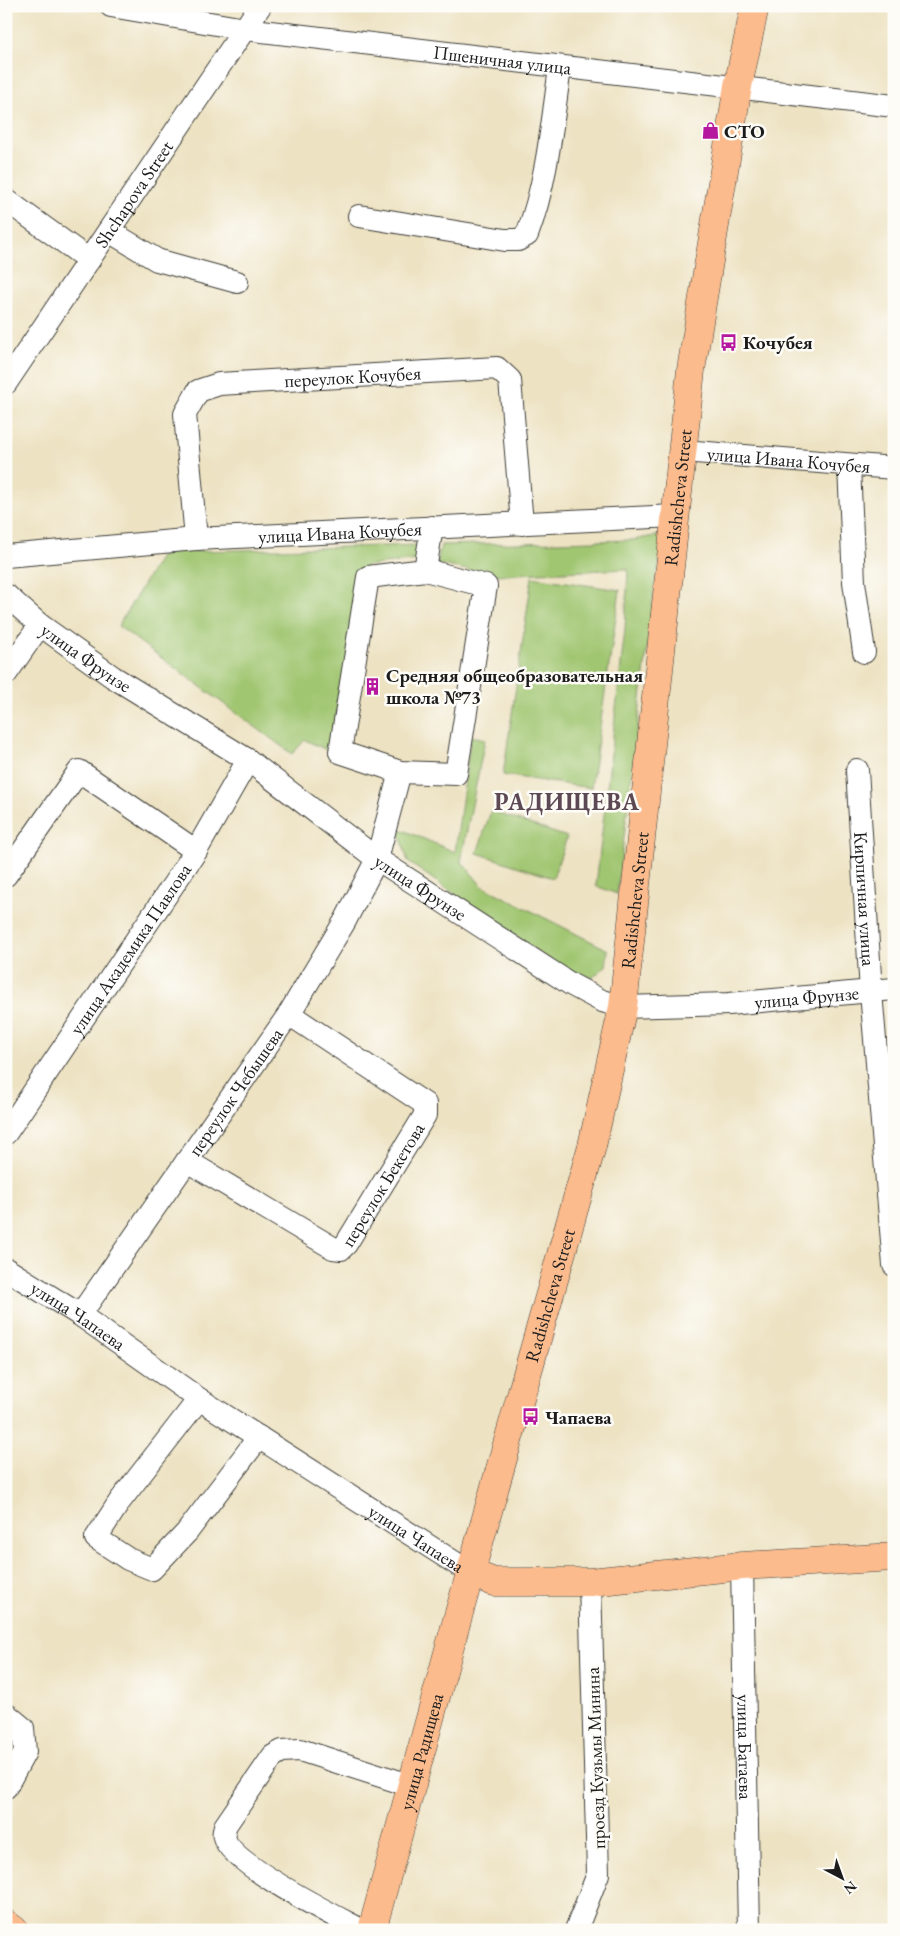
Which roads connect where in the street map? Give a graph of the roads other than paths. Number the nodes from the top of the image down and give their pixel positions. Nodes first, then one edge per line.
1 (111, 6) edge
2 (260, 6) edge
3 (755, 6) edge
4 (245, 29) junction
5 (560, 68) junction
6 (738, 86) junction
7 (894, 106) edge
8 (6, 200) edge
9 (359, 216) dead end
10 (108, 231) junction
11 (89, 260) junction
12 (237, 282) dead end
13 (6, 383) edge
14 (683, 451) junction
15 (849, 465) junction
16 (894, 468) edge
17 (674, 516) junction
18 (522, 524) junction
19 (432, 527) junction
20 (196, 539) junction
21 (6, 556) edge
22 (425, 570) junction
23 (6, 595) edge
24 (40, 624) junction
25 (864, 652) dead end
26 (6, 674) edge
27 (248, 760) junction
28 (857, 770) dead end
29 (400, 772) junction
30 (196, 850) junction
31 (376, 859) junction
32 (6, 875) edge
33 (894, 989) edge
34 (871, 992) junction
35 (623, 1007) junction
36 (289, 1014) junction
37 (6, 1133) edge
38 (187, 1161) junction
39 (894, 1265) edge
40 (6, 1269) edge
41 (80, 1315) junction
42 (199, 1399) junction
43 (259, 1437) junction
44 (894, 1557) edge
45 (742, 1566) junction
46 (471, 1573) junction
47 (590, 1582) junction
48 (6, 1714) edge
49 (412, 1786) junction
50 (6, 1787) edge
51 (6, 1924) edge
52 (14, 1930) edge
53 (361, 1930) edge
54 (372, 1930) edge
55 (576, 1930) edge
56 (749, 1930) edge

1 - 4 street, Пшеничная улица
2 - 4 street, Shchapova Street
3 - 6 main road, Radishcheva Street
4 - 5 street, Пшеничная улица
4 - 10 street, Shchapova Street
5 - 6 street, Пшеничная улица
5 - 9 street
6 - 7 street, Пшеничная улица
6 - 14 main road, Radishcheva Street
8 - 11 street
10 - 11 street, Shchapova Street
10 - 12 street
11 - 13 street, Shchapova Street
14 - 15 street, улица Ивана Кочубея
14 - 17 main road, Radishcheva Street
15 - 16 street, улица Ивана Кочубея
15 - 25 street
17 - 18 street, улица Ивана Кочубея
17 - 35 main road, Radishcheva Street
18 - 19 street, улица Ивана Кочубея
18 - 20 street, переулок Кочубея
19 - 20 street, улица Ивана Кочубея
19 - 22 street
20 - 21 street, улица Ивана Кочубея
22 - 29 street
22 - 29 street
23 - 24 street, улица Фрунзе
24 - 26 street
24 - 27 street, улица Фрунзе
27 - 30 street, улица Академика Павлова
27 - 31 street, улица Фрунзе
28 - 34 street, Кирпичная улица
29 - 31 street, переулок Чебышева
30 - 32 street
30 - 37 street, улица Академика Павлова
31 - 35 street, улица Фрунзе
31 - 36 street, переулок Чебышева
33 - 34 street, улица Фрунзе
34 - 35 street, улица Фрунзе
34 - 39 street, Кирпичная улица
35 - 46 main road, Radishcheva Street
36 - 38 street, переулок Чебышева
36 - 38 street, переулок Бекетова
38 - 41 street, переулок Чебышева
40 - 41 street, улица Чапаева
41 - 42 street, улица Чапаева
42 - 43 street, улица Чапаева
42 - 43 street
43 - 46 street, улица Чапаева
44 - 45 main road, улица Чапаева
45 - 47 main road, улица Чапаева
45 - 56 street, улица Батаева
46 - 47 main road, улица Чапаева
46 - 49 main road, улица Радищева
47 - 55 street, проезд Кузьмы Минина
48 - 50 street
49 - 53 street
49 - 54 main road, улица Радищева
51 - 52 main road

